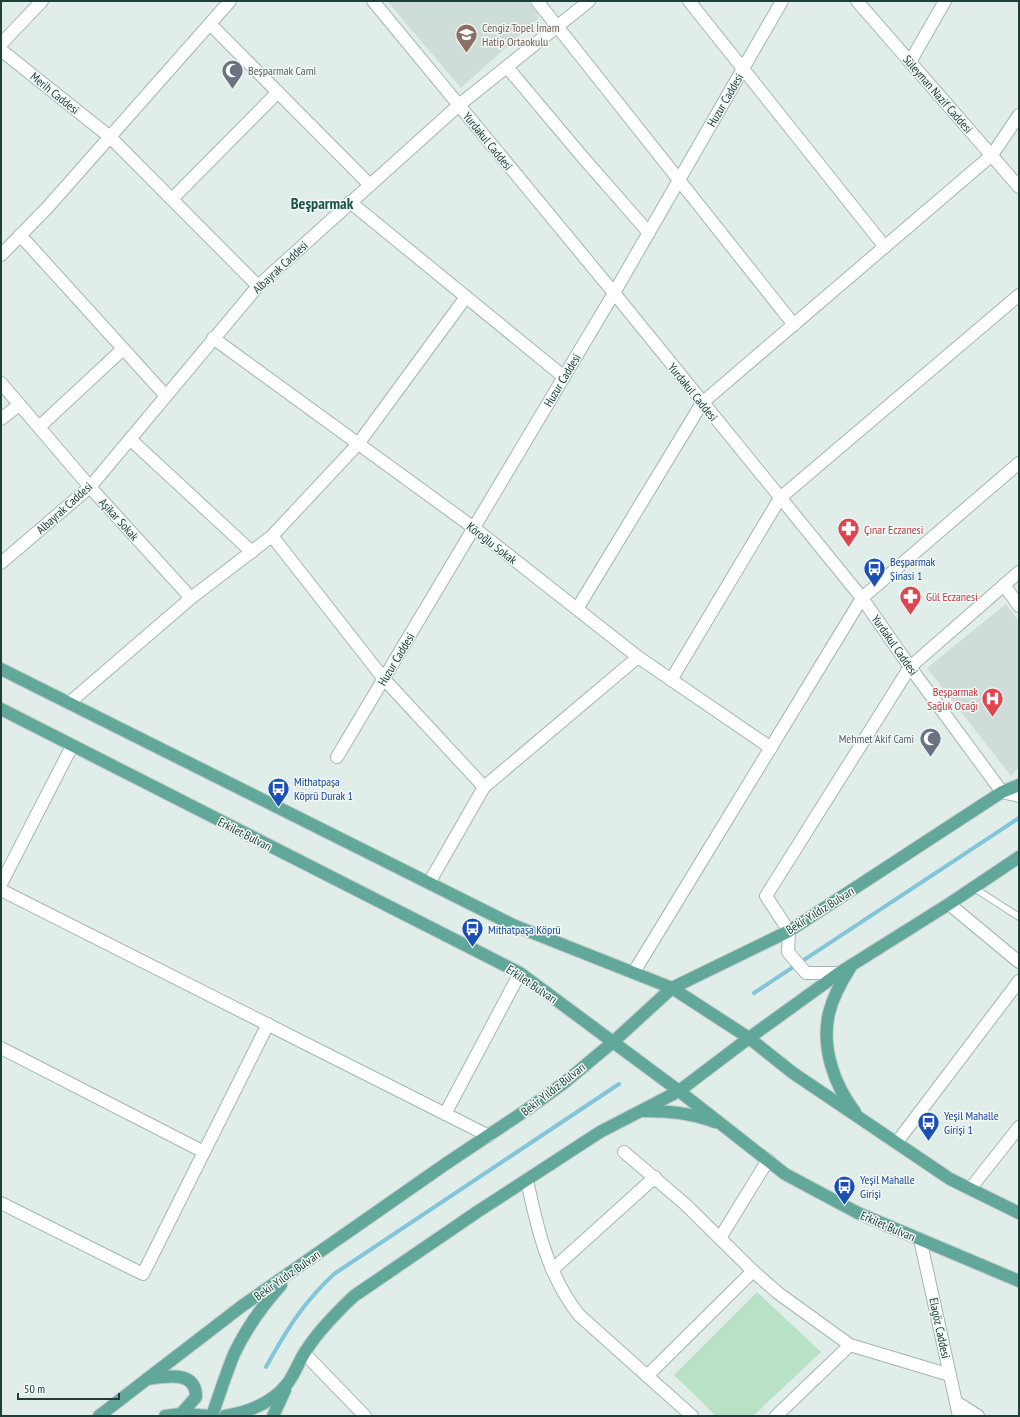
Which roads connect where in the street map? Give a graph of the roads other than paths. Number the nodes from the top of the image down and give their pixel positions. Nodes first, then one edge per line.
1 (42, 1) edge
2 (230, 1) edge
3 (373, 1) edge
4 (537, 1) edge
5 (589, 1) edge
6 (689, 1) edge
7 (782, 1) edge
8 (857, 1) edge
9 (945, 1) edge
10 (210, 24) junction
11 (557, 26) junction
12 (1, 44) edge
13 (1, 50) edge
14 (910, 62) junction
15 (507, 67) junction
16 (744, 68) junction
17 (278, 92) junction
18 (459, 105) junction
19 (1019, 115) edge
20 (110, 137) junction
21 (992, 156) junction
22 (679, 180) junction
23 (370, 185) junction
24 (1019, 186) edge
25 (172, 200) junction
26 (350, 202) junction
27 (649, 233) junction
28 (20, 235) junction
29 (885, 247) junction
30 (1, 255) edge
31 (258, 286) junction
32 (614, 293) junction
33 (1019, 295) edge
34 (466, 297) junction
35 (794, 325) junction
36 (213, 338) junction
37 (123, 349) junction
38 (564, 377) junction
39 (1, 383) edge
40 (166, 396) junction
41 (702, 403) junction
42 (19, 405) junction
43 (1, 419) edge
44 (38, 427) junction
45 (130, 439) junction
46 (358, 444) junction
47 (1019, 464) edge
48 (90, 487) junction
49 (780, 498) junction
50 (474, 528) junction
51 (272, 536) junction
52 (252, 552) junction
53 (1, 563) edge
54 (1019, 572) edge
55 (1004, 585) junction
56 (191, 598) junction
57 (862, 598) junction
58 (1019, 606) edge
59 (577, 609) junction
60 (638, 657) junction
61 (910, 667) junction
62 (1, 669) edge
63 (384, 679) junction
64 (672, 680) junction
65 (69, 703) junction
66 (1, 709) edge
67 (72, 746) junction
68 (770, 748) junction
69 (337, 757) dead end
70 (1019, 785) edge
71 (484, 787) junction
72 (1002, 792) junction
73 (1019, 796) edge
74 (1019, 857) edge
75 (429, 882) junction
76 (1, 884) edge
77 (974, 888) junction
78 (1, 890) edge
79 (949, 904) junction
80 (1019, 917) edge
81 (789, 931) junction
82 (1019, 962) edge
83 (852, 966) junction
84 (634, 972) junction
85 (520, 973) junction
86 (840, 973) junction
87 (1019, 981) edge
88 (672, 988) junction
89 (268, 1024) junction
90 (748, 1038) junction
91 (613, 1042) junction
92 (1, 1048) edge
93 (679, 1091) junction
94 (640, 1112) junction
95 (445, 1114) junction
96 (860, 1118) junction
97 (722, 1125) junction
98 (1019, 1127) edge
99 (489, 1136) junction
100 (897, 1142) junction
101 (204, 1152) junction
102 (624, 1152) dead end
103 (768, 1160) junction
104 (655, 1177) junction
105 (527, 1180) junction
106 (970, 1189) junction
107 (1, 1202) edge
108 (1019, 1213) edge
109 (720, 1238) junction
110 (920, 1239) junction
111 (299, 1267) junction
112 (552, 1270) junction
113 (752, 1271) junction
114 (1019, 1281) edge
115 (850, 1345) junction
116 (304, 1353) junction
117 (950, 1375) junction
118 (647, 1376) junction
119 (147, 1379) junction
120 (288, 1383) junction
121 (956, 1402) junction
122 (180, 1414) junction
123 (99, 1416) edge
124 (164, 1416) edge
125 (212, 1416) edge
126 (225, 1416) edge
127 (273, 1416) edge
128 (365, 1416) edge
129 (692, 1416) edge
130 (776, 1416) edge
131 (959, 1416) edge
132 (978, 1416) edge

1 - 12 street
2 - 10 street
3 - 18 street, Yurdakul Caddesi
4 - 11 street
5 - 11 street, Albayrak Caddesi
6 - 16 street
7 - 16 street, Huzur Caddesi
8 - 14 street, Süleyman Nazif Caddesi
9 - 14 street
10 - 17 street
10 - 20 street
11 - 15 street, Albayrak Caddesi
11 - 22 street
13 - 20 street, Merih Caddesi
14 - 21 street, Süleyman Nazif Caddesi
15 - 18 street, Albayrak Caddesi
15 - 27 street
16 - 22 street, Huzur Caddesi
16 - 29 street
17 - 23 street
17 - 25 street
18 - 23 street, Albayrak Caddesi
18 - 32 street, Yurdakul Caddesi
19 - 21 street
20 - 25 street, Merih Caddesi
20 - 28 street
21 - 24 street, Süleyman Nazif Caddesi
21 - 29 street
22 - 27 street, Huzur Caddesi
22 - 35 street
23 - 26 street, Albayrak Caddesi
25 - 31 street, Merih Caddesi
26 - 31 street, Albayrak Caddesi
26 - 34 street
27 - 32 street, Huzur Caddesi
28 - 30 street
28 - 37 street
29 - 35 street
31 - 36 street, Albayrak Caddesi
32 - 38 street, Huzur Caddesi
32 - 41 street, Yurdakul Caddesi
33 - 49 street
34 - 38 street
34 - 46 street
35 - 41 street
36 - 40 street, Albayrak Caddesi
36 - 46 street, Köroğlu Sokak
37 - 40 street
37 - 44 street
38 - 50 street, Huzur Caddesi
39 - 42 street, Aşikar Sokak
40 - 45 street, Albayrak Caddesi
41 - 49 street, Yurdakul Caddesi
41 - 59 street
42 - 43 street
42 - 44 street, Aşikar Sokak
44 - 48 street, Aşikar Sokak
45 - 48 street, Albayrak Caddesi
45 - 52 street
46 - 50 street, Köroğlu Sokak
46 - 51 street
47 - 57 street
48 - 53 street, Albayrak Caddesi
48 - 56 street, Aşikar Sokak
49 - 57 street, Yurdakul Caddesi
49 - 64 street
50 - 59 street, Köroğlu Sokak
50 - 63 street, Huzur Caddesi
51 - 52 street
51 - 63 street
52 - 56 street
54 - 55 street
55 - 58 street
55 - 61 street
56 - 65 street
57 - 61 street, Yurdakul Caddesi
57 - 68 street
59 - 60 street, Köroğlu Sokak
60 - 64 street, Köroğlu Sokak
60 - 71 street
61 - 72 street, Yurdakul Caddesi
61 - 81 street
62 - 65 main road
63 - 69 street, Huzur Caddesi
63 - 71 street
64 - 68 street, Köroğlu Sokak
65 - 75 main road
66 - 67 main road, Erkilet Bulvarı
67 - 76 street
67 - 85 main road, Erkilet Bulvarı
68 - 84 street
70 - 72 main road, Bekir Yıldız Bulvarı
71 - 75 street
72 - 73 street
72 - 81 main road, Bekir Yıldız Bulvarı
74 - 77 main road
75 - 84 main road
77 - 79 main road
77 - 80 lane
78 - 89 street
79 - 82 street
79 - 83 main road
81 - 86 street
81 - 88 main road, Bekir Yıldız Bulvarı
83 - 86 main road
83 - 96 main road
84 - 88 main road
85 - 91 main road, Erkilet Bulvarı
85 - 95 street
86 - 90 main road
87 - 100 street
88 - 90 main road
88 - 91 main road, Bekir Yıldız Bulvarı
89 - 95 street
89 - 101 street
90 - 93 main road
90 - 96 main road
91 - 93 main road, Erkilet Bulvarı
91 - 99 main road, Bekir Yıldız Bulvarı
92 - 101 street
93 - 94 main road
93 - 97 main road, Erkilet Bulvarı
94 - 97 main road
94 - 105 main road
95 - 99 street
96 - 100 main road
97 - 103 main road, Erkilet Bulvarı
98 - 106 street
99 - 111 main road, Bekir Yıldız Bulvarı
100 - 106 main road
101 - 107 street
102 - 104 street
103 - 109 street
103 - 110 main road, Erkilet Bulvarı
104 - 109 street
104 - 112 street
105 - 112 street
105 - 116 main road
106 - 108 main road
109 - 113 street
110 - 114 main road, Erkilet Bulvarı
110 - 117 street, Elagöz Caddesi
111 - 119 main road, Bekir Yıldız Bulvarı
111 - 125 main road
112 - 118 street
113 - 115 street
113 - 118 street
115 - 117 street
115 - 130 street
116 - 120 main road
116 - 128 street
117 - 121 street, Elagöz Caddesi
118 - 129 street
119 - 122 main road
119 - 123 main road, Bekir Yıldız Bulvarı
120 - 126 main road
120 - 127 main road
121 - 131 street, Elagöz Caddesi
121 - 132 street
122 - 124 main road
122 - 125 main road

